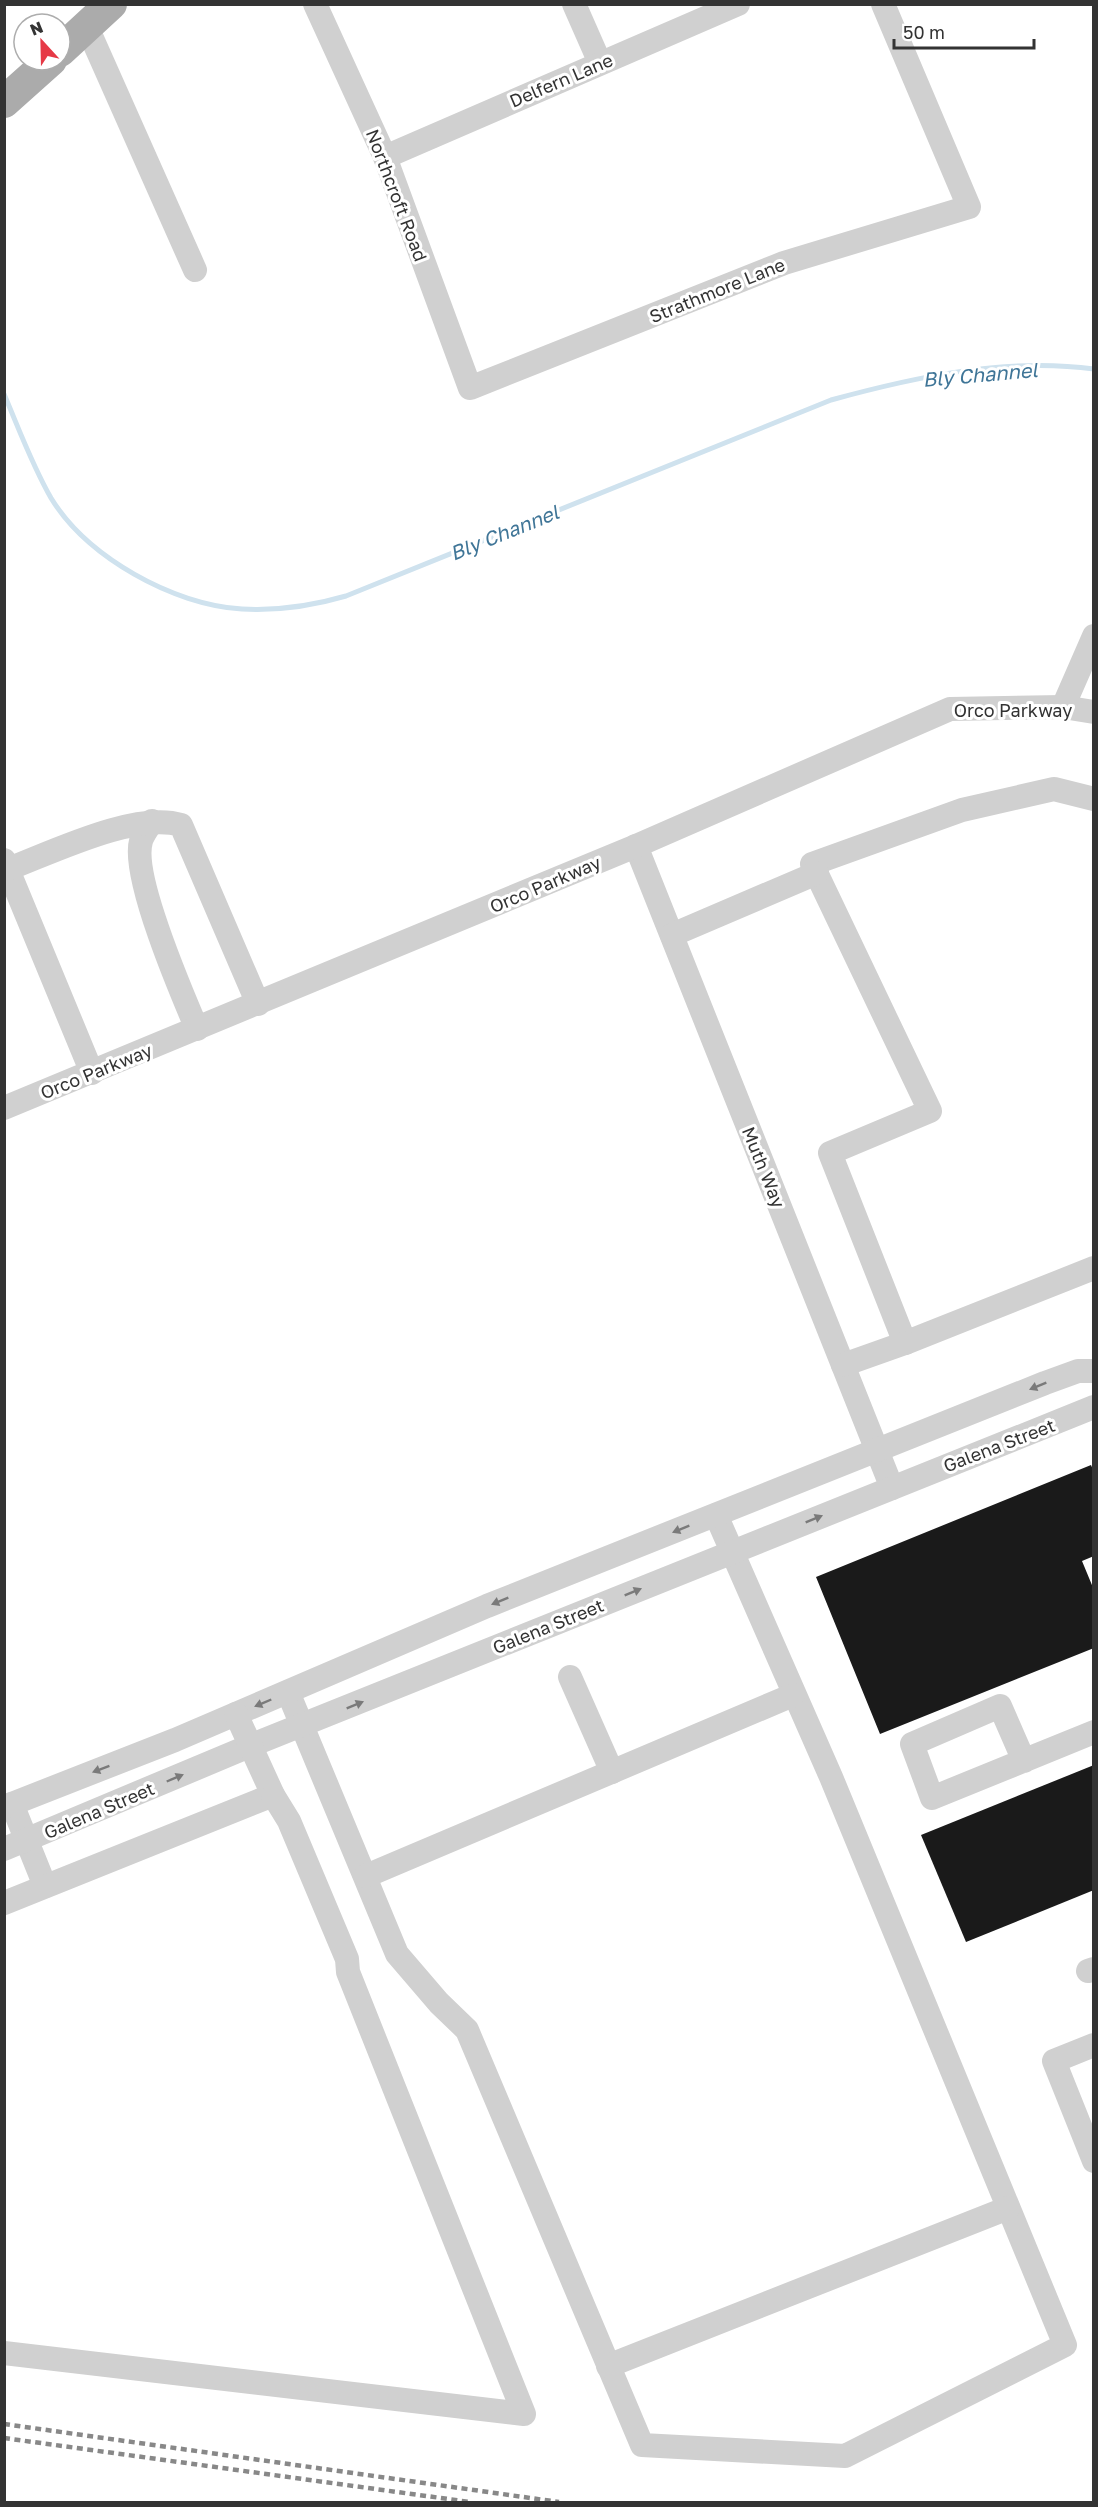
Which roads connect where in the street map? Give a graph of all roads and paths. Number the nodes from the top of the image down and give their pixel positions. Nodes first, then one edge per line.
1 (111, 4) edge
2 (315, 4) edge
3 (574, 4) edge
4 (738, 4) edge
5 (883, 4) edge
6 (87, 27) junction
7 (72, 40) edge
8 (600, 63) junction
9 (38, 72) edge
10 (4, 102) edge
11 (385, 157) junction
12 (195, 270) dead end
13 (470, 388) joint
14 (1094, 636) edge
15 (1063, 708) junction
16 (1094, 712) edge
17 (1094, 799) edge
18 (152, 821) junction
19 (636, 846) junction
20 (6, 865) edge
21 (817, 873) junction
22 (672, 936) junction
23 (258, 1004) junction
24 (197, 1029) junction
25 (92, 1073) junction
26 (4, 1108) edge
27 (1094, 1268) edge
28 (905, 1343) junction
29 (843, 1365) junction
30 (1094, 1371) edge
31 (1094, 1407) edge
32 (877, 1452) junction
33 (891, 1488) junction
34 (716, 1515) junction
35 (731, 1552) junction
36 (570, 1677) dead end
37 (288, 1692) junction
38 (793, 1695) junction
39 (236, 1714) junction
40 (303, 1726) junction
41 (1094, 1732) edge
42 (252, 1746) junction
43 (1024, 1761) junction
44 (612, 1772) junction
45 (273, 1795) junction
46 (8, 1805) edge
47 (16, 1845) edge
48 (366, 1876) junction
49 (45, 1886) junction
50 (4, 1902) edge
51 (1094, 2045) edge
52 (1094, 2161) edge
53 (1008, 2208) junction
54 (4, 2353) edge
55 (608, 2366) junction

1 - 6 main road
2 - 11 street, Northcroft Road
3 - 8 street
4 - 8 street, Delfern Lane
5 - 13 street, Strathmore Lane
6 - 7 main road
6 - 12 street
8 - 11 street, Delfern Lane
9 - 10 main road
11 - 13 street, Northcroft Road
14 - 15 street
15 - 16 street, Orco Parkway
15 - 19 street, Orco Parkway
17 - 21 street
18 - 20 street
18 - 23 street
18 - 24 street
19 - 22 street, Muth Way
19 - 23 street, Orco Parkway
20 - 25 street
21 - 22 street
21 - 28 street
22 - 29 street, Muth Way
23 - 24 street, Orco Parkway
24 - 25 street, Orco Parkway
25 - 26 street, Orco Parkway
27 - 28 street
28 - 29 street
29 - 32 street, Muth Way
30 -> 32 street, Galena Street
31 - 33 street, Galena Street
32 - 33 street, Muth Way
32 - 34 street, Galena Street
35 -> 33 street, Galena Street
34 - 35 street
34 -> 37 street, Galena Street
35 - 38 street
40 -> 35 street, Galena Street
36 - 44 street
37 -> 39 street, Galena Street
37 - 40 street
38 - 44 street
38 - 53 street
39 - 42 street
39 -> 46 street, Galena Street
40 - 42 street, Galena Street
40 - 48 street
41 - 43 street
42 - 45 street
47 -> 42 street, Galena Street
43 - 43 street
44 - 48 street
45 - 49 street
45 - 54 street
46 - 47 street
47 - 49 street
48 - 55 street
49 - 50 street
51 - 52 street
53 - 55 street
53 - 55 street

